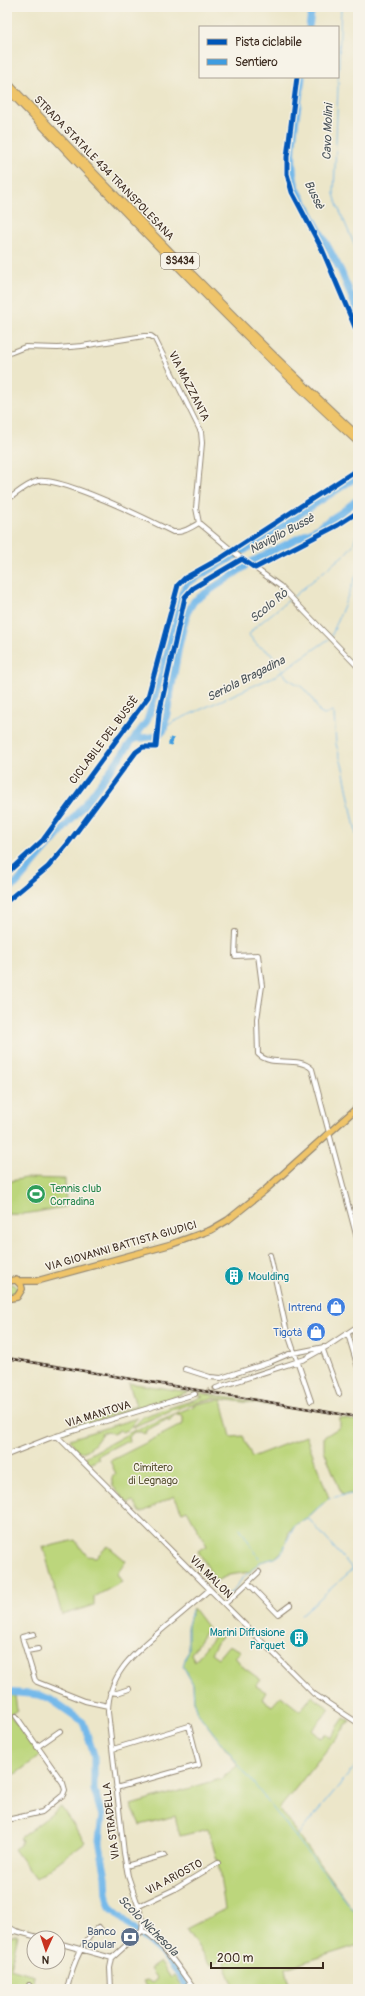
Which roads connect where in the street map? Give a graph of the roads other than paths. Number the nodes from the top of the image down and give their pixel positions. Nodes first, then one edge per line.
1 (7, 82) edge
2 (7, 89) edge
3 (7, 354) edge
4 (358, 436) edge
5 (358, 442) edge
6 (7, 500) edge
7 (199, 523) junction
8 (358, 667) edge
9 (236, 932) dead end
10 (358, 1107) edge
11 (330, 1131) junction
12 (358, 1242) edge
13 (270, 1255) dead end
14 (7, 1281) edge
15 (18, 1281) junction
16 (37, 1281) junction
17 (21, 1292) junction
18 (8, 1298) edge
19 (358, 1326) edge
20 (354, 1329) junction
21 (348, 1334) junction
22 (358, 1343) edge
23 (328, 1346) junction
24 (323, 1350) junction
25 (294, 1352) junction
26 (297, 1362) junction
27 (358, 1368) edge
28 (185, 1369) dead end
29 (216, 1388) tunnel mouth
30 (195, 1394) tunnel mouth
31 (339, 1394) dead end
32 (311, 1401) dead end
33 (57, 1436) junction
34 (7, 1455) edge
35 (259, 1572) dead end
36 (248, 1583) junction
37 (209, 1590) junction
38 (225, 1604) junction
39 (290, 1605) dead end
40 (34, 1634) dead end
41 (38, 1649) dead end
42 (26, 1652) junction
43 (129, 1689) dead end
44 (110, 1692) junction
45 (108, 1706) junction
46 (16, 1716) dead end
47 (358, 1722) edge
48 (60, 1731) dead end
49 (37, 1747) junction
50 (113, 1749) junction
51 (116, 1788) junction
52 (7, 1820) edge
53 (166, 1855) dead end
54 (218, 1863) dead end
55 (126, 1866) junction
56 (139, 1906) junction
57 (7, 1926) edge
58 (16, 1931) junction
59 (103, 1932) dead end
60 (142, 1932) junction
61 (7, 1934) edge
62 (26, 1934) edge
63 (66, 1945) edge
64 (81, 1948) junction
65 (112, 1958) junction
66 (67, 1989) edge
67 (111, 1989) edge
68 (194, 1989) edge

1 - 4 highway, STRADA STATALE 434 TRANSPOLESANA / SS434
2 - 5 highway, STRADA STATALE 434 TRANSPOLESANA / SS434
3 - 7 street, VIA MAZZANTA
6 - 7 street
7 - 8 street
9 - 11 street
10 - 11 main road, VIA GIOVANNI BATTISTA GIUDICI
11 - 12 street
11 - 16 main road, VIA GIOVANNI BATTISTA GIUDICI
13 - 25 street
14 - 15 main road, VIA GIOVANNI BATTISTA GIUDICI
15 - 16 main road, VIA GIOVANNI BATTISTA GIUDICI
15 - 17 main road
16 - 17 main road, VIA GIOVANNI BATTISTA GIUDICI
17 - 18 main road, VIA GIOVANNI BATTISTA GIUDICI
19 - 20 street
20 - 21 street
20 - 22 street
21 - 23 street
21 - 27 street
23 - 24 street
23 - 25 street
24 - 26 street
24 - 31 street
25 - 26 street
25 - 28 street
26 - 29 street
26 - 32 street
30 - 33 street, VIA MANTOVA
33 - 34 street, VIA MANTOVA
33 - 37 street, VIA MALON
35 - 36 street
36 - 38 street
36 - 39 street
37 - 38 street, VIA MALON
37 - 44 street, VIA STRADELLA
38 - 47 street, VIA MALON
40 - 42 street
41 - 42 street
42 - 45 street
43 - 44 street
44 - 45 street, VIA STRADELLA
45 - 50 street, VIA STRADELLA
46 - 49 street
48 - 49 street
49 - 52 street
50 - 51 street, VIA STRADELLA
50 - 51 street
51 - 55 street, VIA STRADELLA
53 - 55 street
54 - 56 street, VIA ARIOSTO
55 - 56 street, VIA STRADELLA
56 - 60 street, VIA STRADELLA
57 - 58 street
58 - 61 street
58 - 62 street
59 - 64 street
60 - 65 street
60 - 68 street
63 - 64 street
64 - 65 street
64 - 66 street
65 - 67 street

